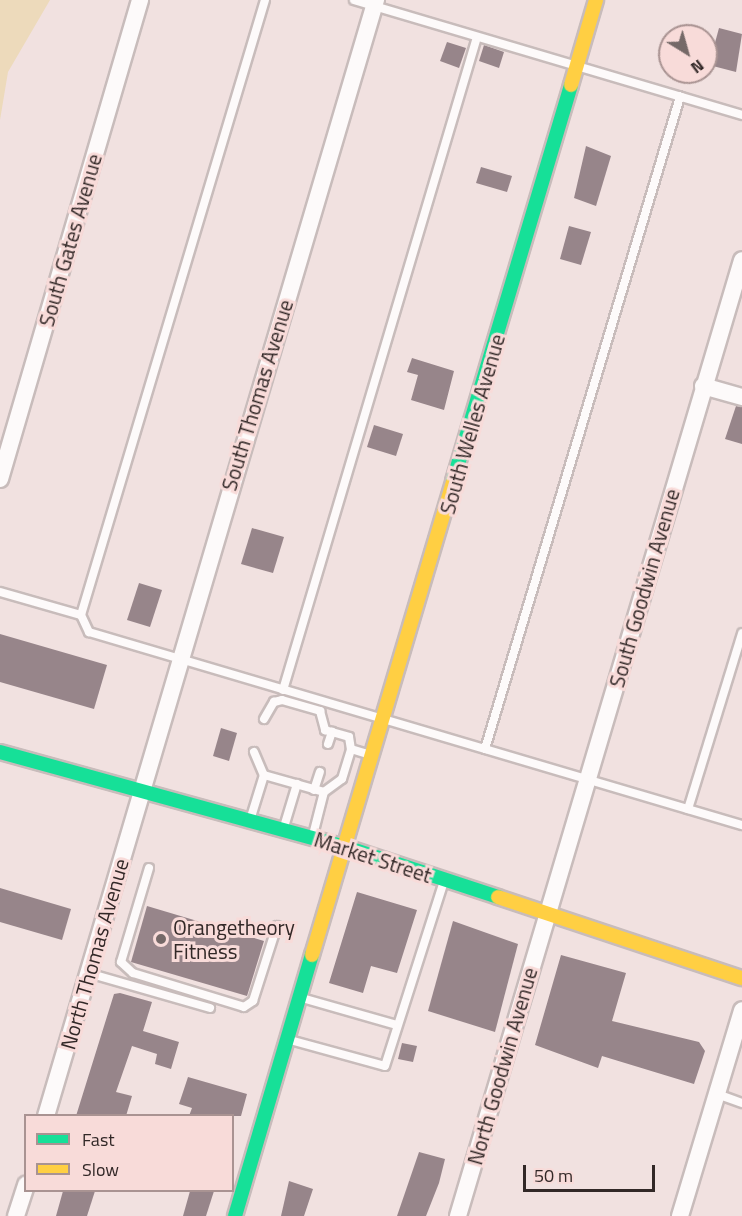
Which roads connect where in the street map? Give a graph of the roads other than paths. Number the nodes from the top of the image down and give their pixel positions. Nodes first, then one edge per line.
1 (140, 0) edge
2 (265, 0) edge
3 (354, 0) edge
4 (596, 0) edge
5 (375, 3) edge
6 (477, 37) junction
7 (576, 66) junction
8 (680, 97) junction
9 (742, 115) edge
10 (742, 260) edge
11 (703, 386) junction
12 (742, 397) edge
13 (0, 479) edge
14 (0, 592) edge
15 (81, 615) junction
16 (742, 633) edge
17 (178, 658) junction
18 (283, 690) junction
19 (264, 719) dead end
20 (386, 721) junction
21 (332, 732) junction
22 (328, 744) dead end
23 (351, 749) junction
24 (485, 749) junction
25 (0, 752) edge
26 (254, 752) dead end
27 (375, 756) junction
28 (320, 772) dead end
29 (264, 775) junction
30 (589, 780) junction
31 (297, 784) junction
32 (314, 789) junction
33 (141, 792) junction
34 (324, 792) junction
35 (688, 809) junction
36 (250, 820) junction
37 (742, 825) edge
38 (283, 829) junction
39 (312, 837) junction
40 (346, 847) junction
41 (149, 868) dead end
42 (444, 881) junction
43 (546, 916) junction
44 (276, 926) dead end
45 (88, 973) junction
46 (742, 978) edge
47 (300, 997) junction
48 (210, 1008) dead end
49 (742, 1010) edge
50 (397, 1025) junction
51 (287, 1039) junction
52 (737, 1047) edge
53 (717, 1094) junction
54 (742, 1103) edge
55 (47, 1114) edge
56 (24, 1191) edge
57 (16, 1216) edge
58 (235, 1216) edge
59 (459, 1216) edge
60 (680, 1216) edge

1 - 13 street, South Gates Avenue
2 - 15 lane
3 - 5 lane
4 - 7 street, South Welles Avenue
5 - 6 lane
5 - 17 street, South Thomas Avenue
6 - 7 lane
6 - 18 lane
7 - 8 lane
7 - 20 street, South Welles Avenue
8 - 9 lane
8 - 24 lane
10 - 11 street, South Goodwin Avenue
11 - 12 street
11 - 30 street, South Goodwin Avenue
14 - 15 lane
15 - 17 lane
16 - 35 lane
17 - 18 lane
17 - 33 street, South Thomas Avenue
18 - 20 lane
19 - 21 lane
20 - 24 lane
20 - 27 street, South Welles Avenue
21 - 22 lane
21 - 23 lane
23 - 27 lane
23 - 34 lane
24 - 30 lane
25 - 33 street, Market Street
26 - 29 lane
27 - 40 street, South Welles Avenue
28 - 32 lane
29 - 31 lane
29 - 36 lane
30 - 35 lane
30 - 43 street, South Goodwin Avenue
31 - 32 lane
31 - 38 lane
32 - 34 lane
33 - 36 street, Market Street
33 - 45 street, North Thomas Avenue
34 - 39 lane
35 - 37 lane
36 - 38 street, Market Street
38 - 39 street, Market Street
39 - 40 street, Market Street
40 - 42 street, Market Street
40 - 47 street, South Welles Avenue
41 - 44 lane
42 - 43 street, Market Street
42 - 50 lane
43 - 46 street, Market Street
43 - 59 street, North Goodwin Avenue
45 - 48 lane
45 - 55 street, North Thomas Avenue
47 - 50 lane
47 - 51 street, South Welles Avenue
49 - 52 street
50 - 51 lane
51 - 58 street, South Welles Avenue
52 - 53 street
53 - 54 lane
53 - 60 street
56 - 57 street

